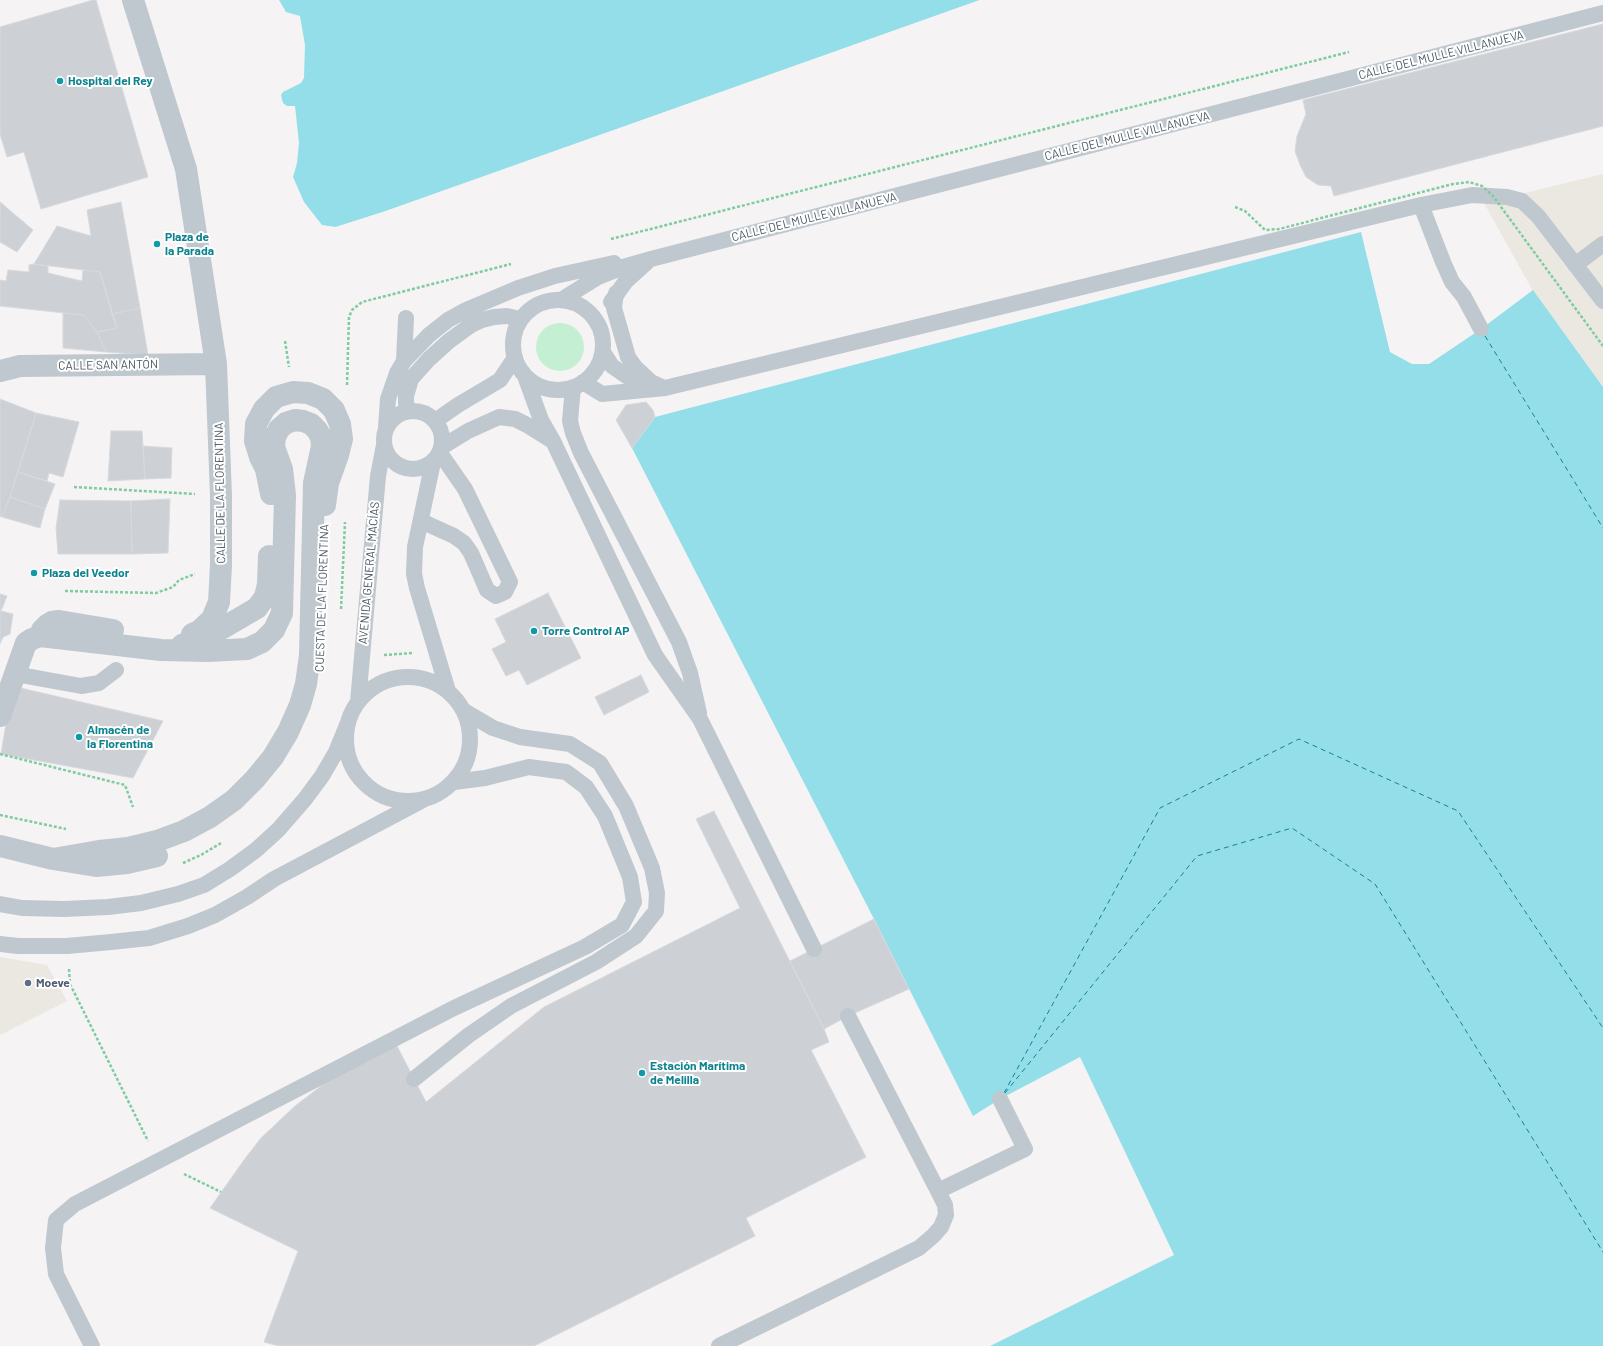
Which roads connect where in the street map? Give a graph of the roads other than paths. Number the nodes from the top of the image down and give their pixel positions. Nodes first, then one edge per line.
1 (133, 0) edge
2 (1603, 13) edge
3 (1421, 205) junction
4 (1603, 244) edge
5 (652, 259) junction
6 (1575, 265) junction
7 (616, 293) junction
8 (561, 300) junction
9 (1603, 301) edge
10 (406, 318) dead end
11 (520, 320) junction
12 (598, 324) junction
13 (1481, 330) dead end
14 (602, 352) junction
15 (514, 358) junction
16 (404, 361) junction
17 (216, 364) junction
18 (0, 370) edge
19 (525, 376) junction
20 (578, 385) junction
21 (665, 388) junction
22 (649, 389) junction
23 (409, 411) junction
24 (435, 421) junction
25 (386, 427) junction
26 (553, 441) junction
27 (384, 445) junction
28 (438, 454) junction
29 (421, 521) junction
30 (251, 612) junction
31 (274, 630) junction
32 (40, 636) junction
33 (161, 650) junction
34 (116, 670) dead end
35 (15, 674) junction
36 (448, 691) junction
37 (358, 702) junction
38 (464, 711) junction
39 (0, 716) edge
40 (700, 719) junction
41 (347, 725) junction
42 (454, 782) junction
43 (423, 800) junction
44 (0, 846) edge
45 (53, 859) junction
46 (0, 904) edge
47 (0, 944) edge
48 (814, 949) dead end
49 (848, 1016) dead end
50 (414, 1079) dead end
51 (1000, 1099) dead end
52 (938, 1191) junction
53 (92, 1346) edge
54 (719, 1346) edge

1 - 17 street, CALLE DE LA FLORENTINA
2 - 5 lane, CALLE DEL MULLE VILLANUEVA
3 - 6 lane
3 - 13 lane
3 - 21 lane
4 - 6 lane
5 - 7 lane, CALLE DEL MULLE VILLANUEVA
5 - 8 lane, CALLE DEL MULLE VILLANUEVA
5 - 16 lane, CALLE DEL MULLE VILLANUEVA
6 - 9 lane
7 - 12 lane, CALLE DEL MULLE VILLANUEVA
7 - 21 lane
8 - 11 lane
8 - 12 lane
10 - 16 lane
11 - 15 lane
11 - 23 lane
12 - 14 lane
14 - 20 lane
14 - 22 lane
15 - 19 lane
15 - 24 lane
16 - 25 lane, CALLE DEL MULLE VILLANUEVA
17 - 18 street, CALLE SAN ANTÓN
17 - 32 street, CALLE DE LA FLORENTINA
19 - 20 lane
19 - 26 lane
20 - 22 lane
20 - 40 lane
21 - 22 lane
23 - 24 lane
23 - 25 lane
24 - 28 lane
25 - 27 lane
26 - 28 lane
26 - 40 lane
27 - 28 lane
27 - 37 lane, AVENIDA GENERAL MACÍAS
28 - 29 lane
28 - 29 lane
29 - 36 lane
30 - 31 street
30 - 33 street
30 - 45 street, CUESTA DE LA FLORENTINA
31 - 33 street
31 - 45 street
32 - 33 street
32 - 35 street
34 - 35 lane
35 - 39 street
36 - 37 lane
36 - 38 lane
37 - 41 lane
38 - 42 lane
38 - 50 lane
40 - 48 lane
41 - 43 lane
41 - 46 lane
42 - 43 lane
42 - 53 lane
43 - 47 lane
44 - 45 street, CUESTA DE LA FLORENTINA
49 - 52 lane
51 - 52 lane
52 - 54 lane

